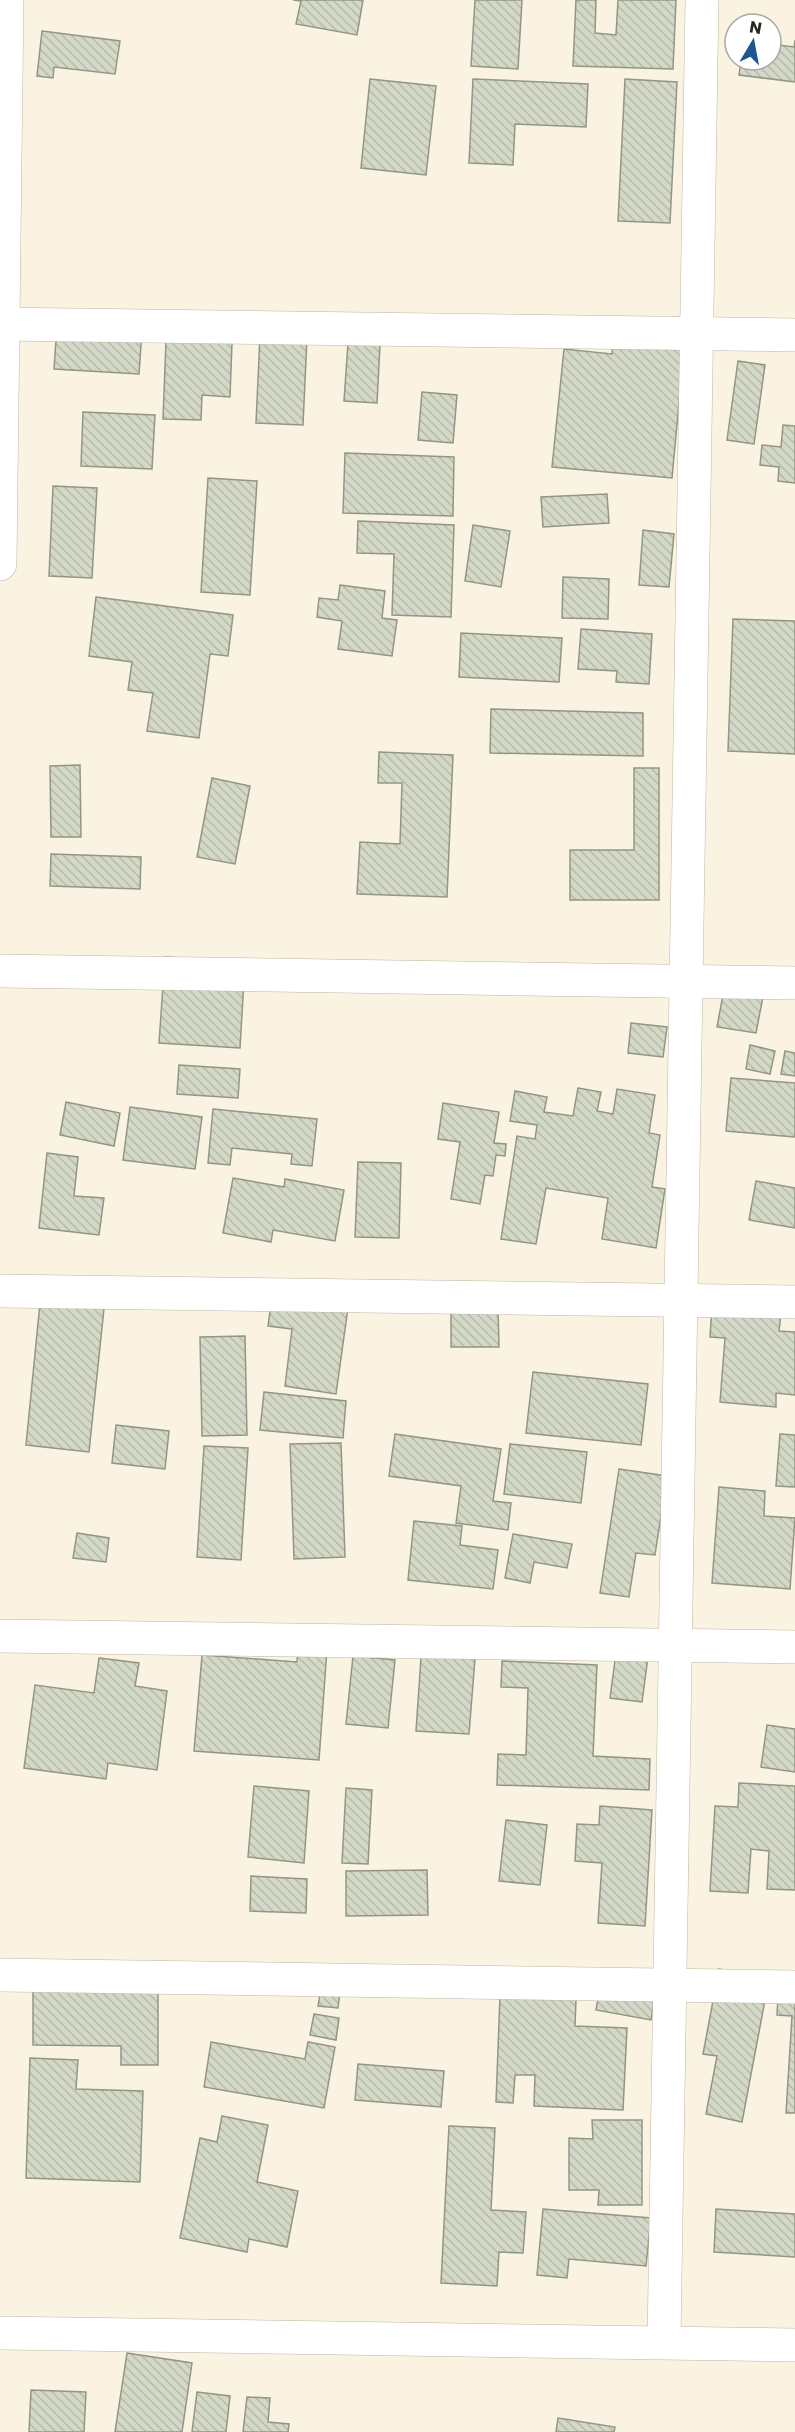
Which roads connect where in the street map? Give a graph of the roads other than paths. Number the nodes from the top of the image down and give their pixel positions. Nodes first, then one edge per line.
1 (7, 0) edge
2 (702, 0) edge
3 (1, 324) edge
4 (696, 334) junction
5 (795, 335) edge
6 (0, 564) edge
7 (0, 971) edge
8 (685, 981) junction
9 (795, 983) edge
10 (0, 1291) edge
11 (680, 1300) junction
12 (795, 1302) edge
13 (0, 1636) edge
14 (675, 1646) junction
15 (795, 1647) edge
16 (0, 1975) edge
17 (669, 1985) junction
18 (795, 1987) edge
19 (0, 2333) edge
20 (664, 2342) junction
21 (795, 2344) edge

1 - 3 street
2 - 4 street
3 - 4 street
3 - 6 street
4 - 5 street
4 - 8 street
7 - 8 street
8 - 9 street
8 - 11 street
10 - 11 street
11 - 12 street
11 - 14 street
13 - 14 street
14 - 15 street
14 - 17 street
16 - 17 street
17 - 18 street
17 - 20 street
19 - 20 street
20 - 21 street

